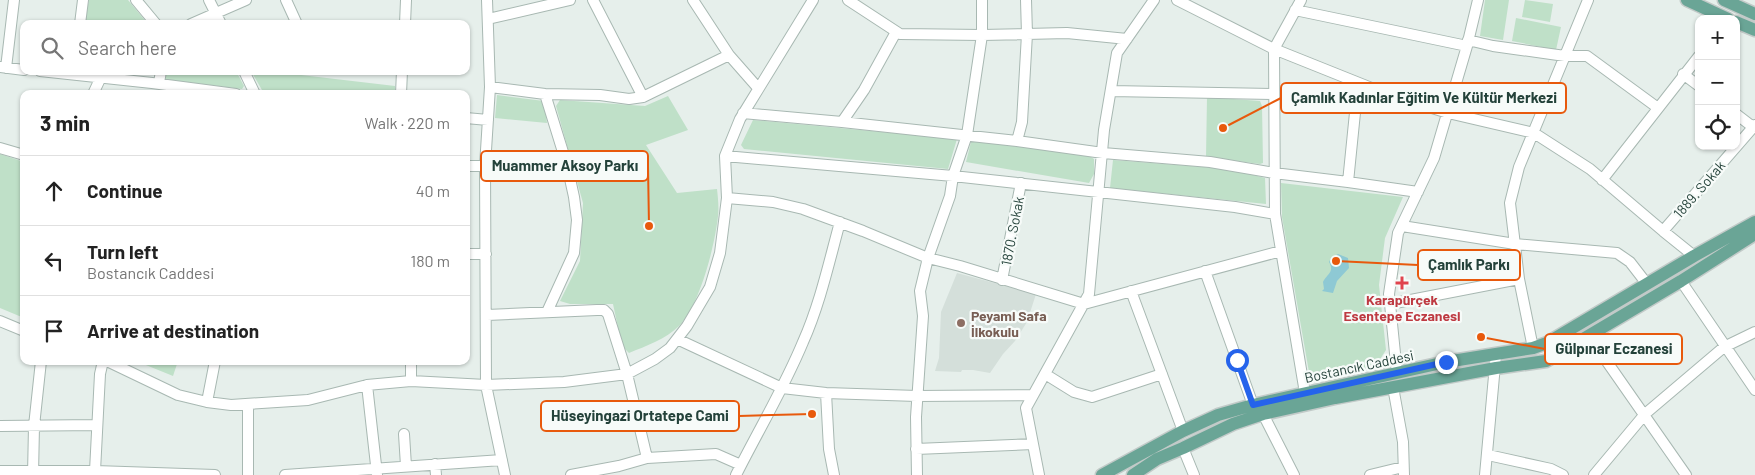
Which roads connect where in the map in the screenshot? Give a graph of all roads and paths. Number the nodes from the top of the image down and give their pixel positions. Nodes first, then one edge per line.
1 (14, 0) edge
2 (83, 0) edge
3 (136, 0) edge
4 (209, 0) edge
5 (246, 0) edge
6 (286, 0) edge
7 (406, 0) edge
8 (487, 0) edge
9 (570, 0) edge
10 (593, 0) edge
11 (693, 0) edge
12 (813, 0) edge
13 (848, 0) edge
14 (982, 0) edge
15 (1026, 0) edge
16 (1154, 0) edge
17 (1177, 0) edge
18 (1301, 0) edge
19 (1478, 0) edge
20 (1588, 0) edge
21 (1687, 0) edge
22 (1728, 1) edge
23 (1295, 10) junction
24 (215, 13) junction
25 (1755, 14) edge
26 (1719, 15) edge
27 (488, 19) junction
28 (80, 20) edge
29 (153, 20) edge
30 (200, 20) edge
31 (219, 20) edge
32 (295, 20) edge
33 (405, 20) edge
34 (1740, 24) edge
35 (1755, 30) edge
36 (896, 32) junction
37 (1027, 34) junction
38 (982, 35) junction
39 (1127, 39) junction
40 (1468, 43) junction
41 (1274, 49) junction
42 (729, 55) junction
43 (1565, 56) junction
44 (1696, 60) edge
45 (3, 67) edge
46 (20, 69) edge
47 (1684, 74) junction
48 (85, 75) edge
49 (246, 75) edge
50 (402, 75) edge
51 (101, 78) junction
52 (1358, 83) junction
53 (1695, 83) edge
54 (163, 87) edge
55 (490, 87) junction
56 (758, 88) junction
57 (95, 90) edge
58 (194, 90) edge
59 (253, 90) edge
60 (401, 90) edge
61 (1111, 91) junction
62 (545, 94) junction
63 (1274, 94) junction
64 (643, 98) junction
65 (1658, 108) junction
66 (743, 113) junction
67 (1448, 113) junction
68 (1740, 117) edge
69 (470, 118) edge
70 (488, 120) junction
71 (842, 122) junction
72 (1754, 126) edge
73 (1534, 133) junction
74 (967, 136) junction
75 (1017, 140) junction
76 (0, 148) edge
77 (1103, 153) junction
78 (20, 154) edge
79 (725, 156) junction
80 (470, 166) edge
81 (485, 166) junction
82 (1274, 174) junction
83 (953, 176) junction
84 (1602, 180) junction
85 (1348, 182) junction
86 (1021, 183) junction
87 (1099, 191) junction
88 (1418, 192) junction
89 (727, 198) junction
90 (1275, 214) junction
91 (1755, 215) edge
92 (840, 222) junction
93 (1755, 222) edge
94 (1402, 226) junction
95 (1663, 231) junction
96 (1755, 234) edge
97 (1755, 242) edge
98 (1717, 243) junction
99 (1515, 244) junction
100 (1281, 251) junction
101 (470, 254) edge
102 (486, 254) junction
103 (1694, 256) junction
104 (928, 258) junction
105 (1703, 267) junction
106 (1205, 271) junction
107 (1002, 280) junction
108 (1520, 280) junction
109 (1681, 281) junction
110 (1647, 284) junction
111 (1131, 291) junction
112 (1084, 304) junction
113 (1390, 304) junction
114 (547, 312) junction
115 (487, 316) junction
116 (0, 321) edge
117 (20, 329) edge
118 (1755, 332) edge
119 (1589, 336) junction
120 (677, 339) junction
121 (1724, 347) junction
122 (1533, 348) junction
123 (1496, 354) junction
124 (41, 365) edge
125 (103, 365) edge
126 (114, 365) edge
127 (214, 365) edge
128 (411, 365) edge
129 (1496, 368) junction
130 (1397, 373) junction
131 (627, 374) junction
132 (1045, 374) junction
133 (1162, 374) junction
134 (411, 381) junction
135 (367, 385) junction
136 (486, 385) junction
137 (1394, 387) junction
138 (782, 388) junction
139 (1755, 390) edge
140 (826, 393) junction
141 (1305, 393) junction
142 (1033, 394) junction
143 (917, 396) junction
144 (207, 402) junction
145 (248, 404) junction
146 (1253, 405) junction
147 (1264, 414) junction
148 (1644, 414) junction
149 (97, 425) junction
150 (0, 426) edge
151 (34, 426) junction
152 (1183, 431) junction
153 (404, 434) dead end
154 (1033, 444) junction
155 (1184, 448) junction
156 (916, 449) junction
157 (1488, 455) junction
158 (647, 458) junction
159 (502, 460) junction
160 (406, 466) junction
161 (435, 470) edge
162 (620, 470) edge
163 (738, 470) edge
164 (0, 471) edge
165 (95, 471) junction
166 (1404, 471) edge
167 (377, 472) edge
168 (33, 473) edge
169 (152, 474) edge
170 (310, 474) edge
171 (215, 475) edge
172 (248, 475) edge
173 (286, 475) edge
174 (505, 475) edge
175 (572, 475) edge
176 (834, 475) edge
177 (917, 475) edge
178 (1039, 475) edge
179 (1102, 475) edge
180 (1133, 475) edge
181 (1194, 475) edge
182 (1294, 475) edge
183 (1370, 475) edge
184 (1485, 475) edge
185 (1564, 475) edge
186 (1594, 475) edge
187 (1686, 475) edge

1 - 45 street
2 - 28 street
3 - 29 street
4 - 24 street
5 - 24 street
6 - 32 street
7 - 33 street
8 - 27 street
9 - 27 street
10 - 64 street
11 - 42 street
12 - 56 street
13 - 36 street
14 - 38 street
15 - 37 street
16 - 39 street
17 - 41 street
18 - 23 street
19 - 40 street
20 - 43 street
21 - 26 main road
22 - 25 main road
23 - 40 street
23 - 41 street
24 - 30 street
24 - 31 street
27 - 55 street
34 - 35 main road
36 - 38 street
36 - 71 street
37 - 38 street
37 - 39 street
37 - 75 street
38 - 74 street
39 - 61 street
40 - 43 street
40 - 67 street
41 - 52 street
41 - 63 street
42 - 56 street
42 - 64 street
43 - 65 street
43 - 73 street
44 - 47 street
45 - 46 street
47 - 53 street
47 - 65 street
48 - 51 street
49 - 59 street
50 - 60 street
51 - 54 street
51 - 57 street
52 - 67 street
52 - 85 street
54 - 58 street
55 - 62 street
55 - 70 street
56 - 66 street
61 - 63 street
61 - 77 street
62 - 64 street
62 - 114 street
63 - 82 street
65 - 84 street
66 - 71 street
66 - 79 street
67 - 73 street
67 - 88 street
68 - 72 street
69 - 70 street
70 - 81 street
71 - 74 street
72 - 95 street, 1889. Sokak
73 - 84 street
73 - 99 street
74 - 75 street
74 - 83 street
75 - 77 street
76 - 78 street
77 - 82 street
77 - 87 street
79 - 83 street
79 - 89 street
80 - 81 street
81 - 102 street
82 - 85 street
82 - 90 street
83 - 86 street
83 - 104 street
84 - 95 street
85 - 88 street
86 - 87 street
86 - 107 street, 1870. Sokak
87 - 90 street
87 - 112 street
88 - 94 street
89 - 92 street
89 - 120 street
90 - 100 street
91 - 98 main road
92 - 104 street
92 - 138 street
93 - 98 main road, Bostancık Caddesi
94 - 99 street
94 - 113 street
95 - 103 street
96 - 105 main road, Bostancık Caddesi
97 - 105 main road
98 - 103 main road, Bostancık Caddesi
99 - 108 street
99 - 110 street
100 - 106 street
100 - 141 street
101 - 102 street
102 - 115 street
103 - 110 main road, Bostancık Caddesi
104 - 107 street
104 - 143 street
105 - 109 main road, Bostancık Caddesi
106 - 111 street
106 - 146 street
107 - 112 street
108 - 113 street
108 - 122 street
109 - 119 main road, Bostancık Caddesi
109 - 121 street
110 - 122 main road, Bostancık Caddesi
111 - 112 street
111 - 133 street
112 - 132 street
113 - 130 street
114 - 115 street
114 - 131 street
115 - 136 street
116 - 117 street
118 - 121 street
119 - 129 main road, Bostancık Caddesi
119 - 148 street
120 - 131 street
120 - 138 street
121 - 139 street
121 - 148 street
122 - 123 main road, Bostancık Caddesi
123 - 129 street
123 - 130 main road, Bostancık Caddesi
124 - 151 street
125 - 149 street
126 - 144 street
127 - 144 street
128 - 134 street
129 - 137 main road, Bostancık Caddesi
129 - 157 street
130 - 141 main road, Bostancık Caddesi
131 - 136 street
131 - 158 street
132 - 133 street
132 - 142 street
133 - 152 street
134 - 135 street
134 - 136 street
135 - 145 street
135 - 167 street
136 - 159 street
137 - 147 main road, Bostancık Caddesi
137 - 166 street
138 - 140 street
138 - 163 street
140 - 143 street
140 - 176 street
141 - 146 main road, Bostancık Caddesi
142 - 143 street
142 - 154 street
143 - 156 street
144 - 145 street
145 - 172 street
146 - 152 main road, Bostancık Caddesi
147 - 155 main road, Bostancık Caddesi
147 - 182 street
148 - 186 street
148 - 187 street
149 - 151 street
149 - 165 street
150 - 151 street
151 - 168 street
152 - 179 main road, Bostancık Caddesi
153 - 160 street
154 - 156 street
154 - 178 street
155 - 180 main road, Bostancık Caddesi
155 - 181 street
156 - 177 street
157 - 184 street
157 - 185 street
158 - 162 street
158 - 163 street
159 - 161 street
159 - 174 street
160 - 161 street
160 - 167 street
162 - 175 street
164 - 168 street
165 - 168 street
165 - 169 street
166 - 183 street
167 - 170 street
169 - 171 street
170 - 173 street

